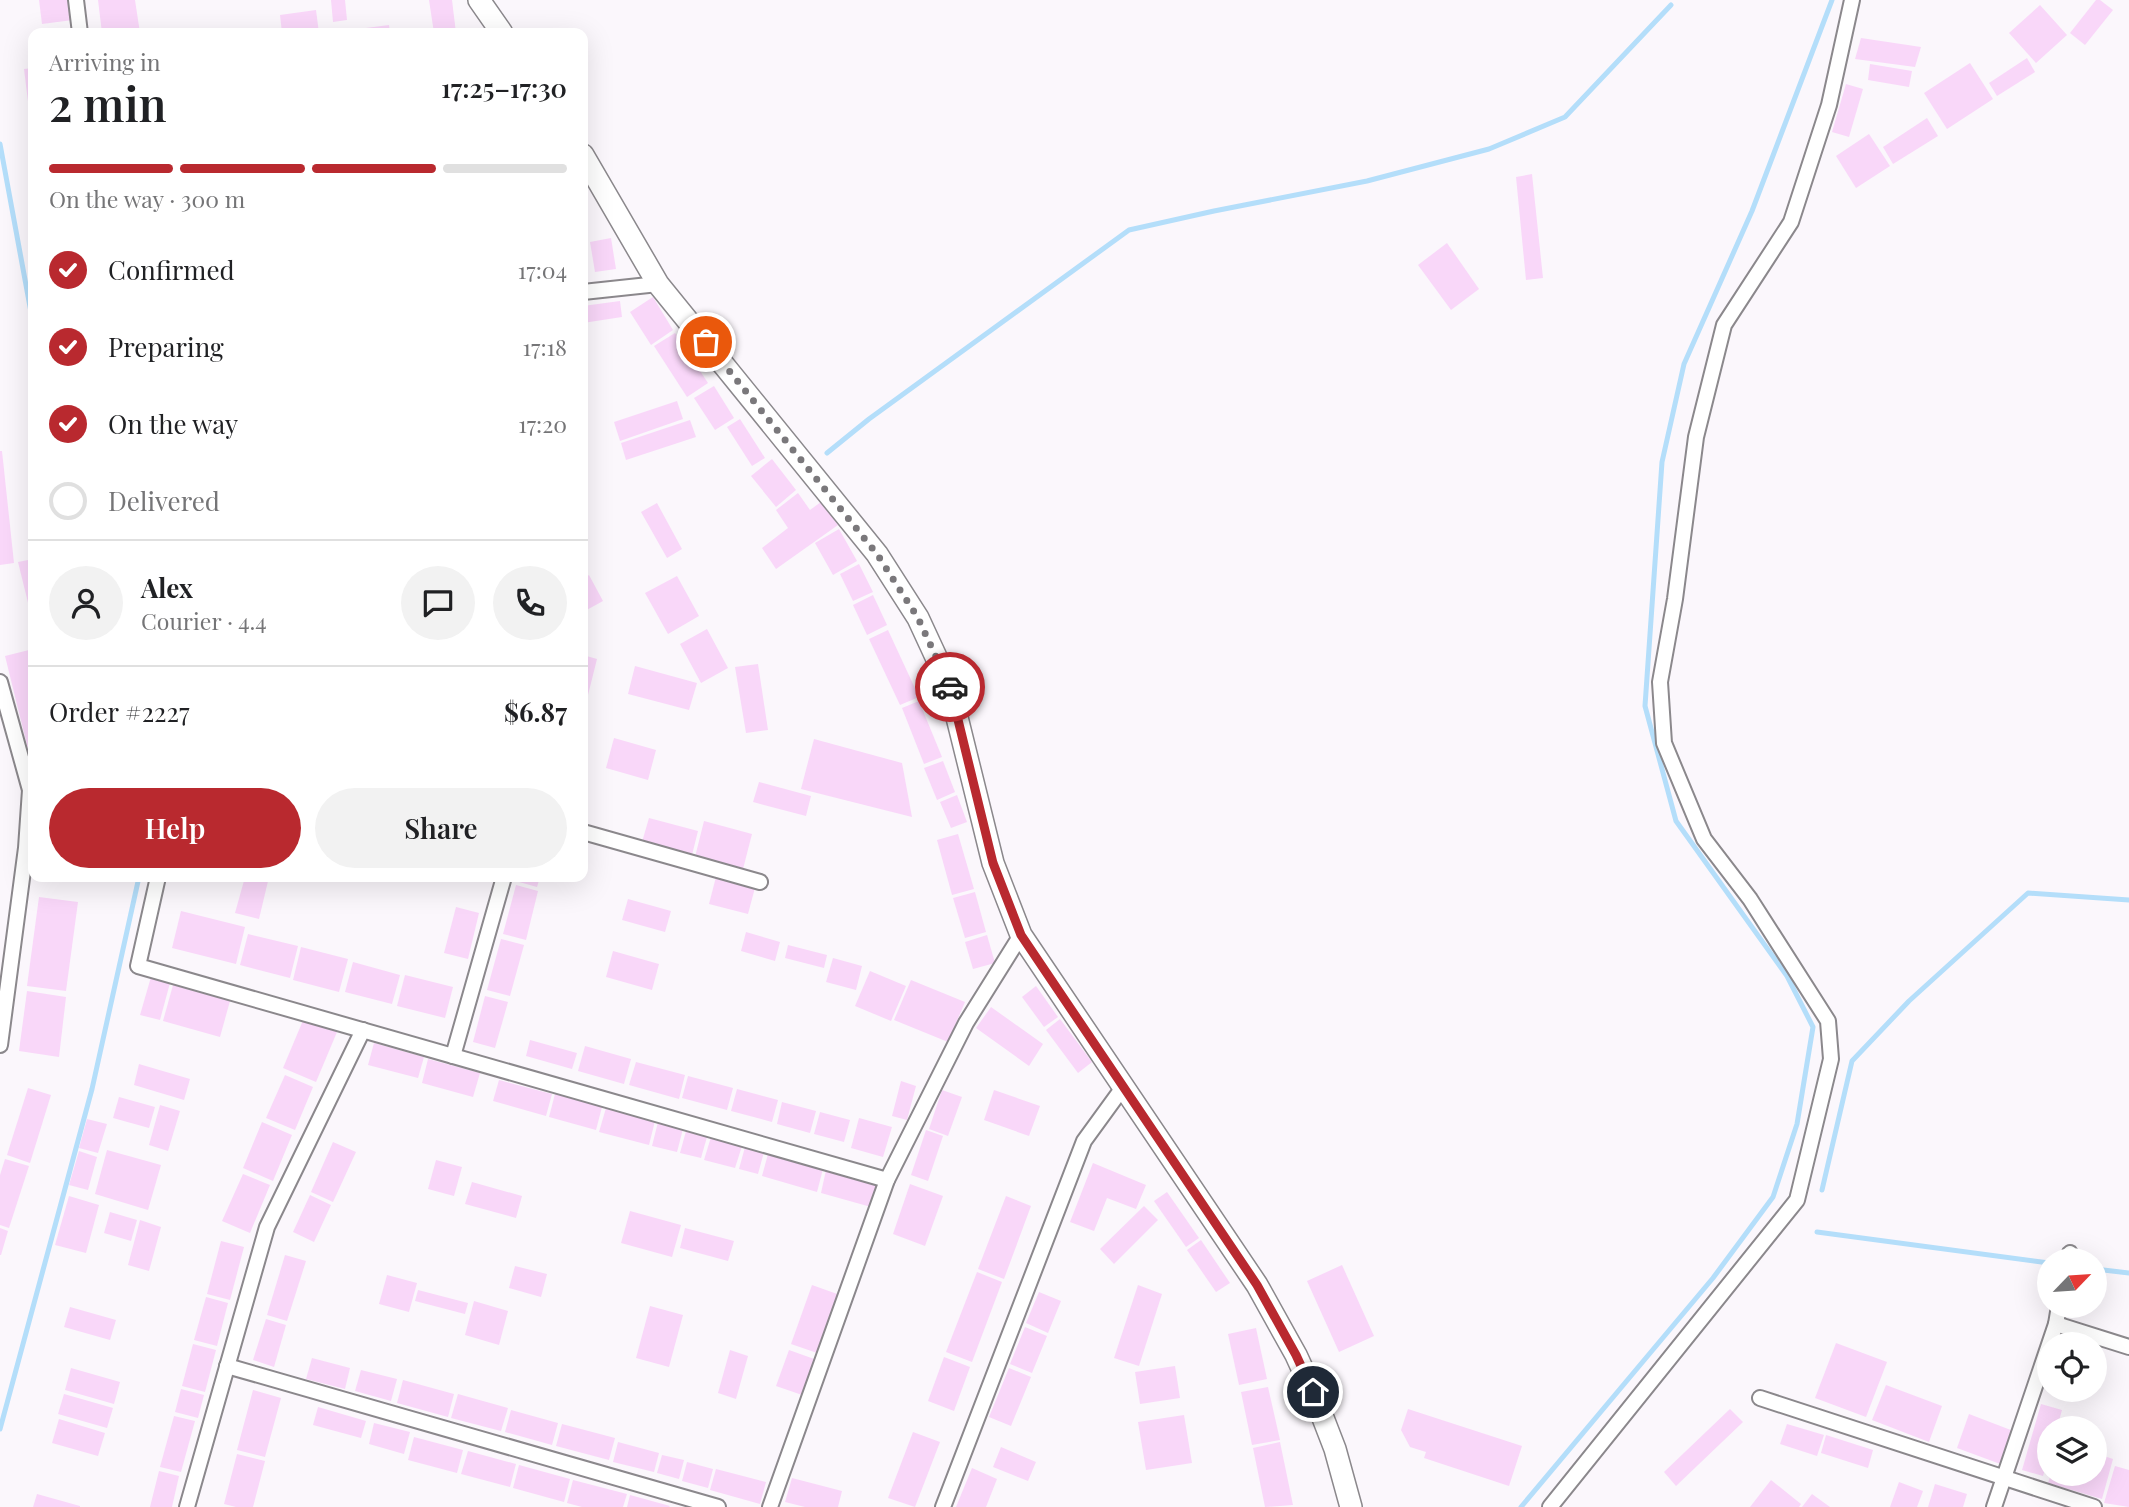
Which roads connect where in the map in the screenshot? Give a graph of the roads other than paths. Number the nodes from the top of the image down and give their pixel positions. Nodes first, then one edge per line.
1 (76, 0) edge
2 (479, 0) edge
3 (1852, 0) edge
4 (79, 28) edge
5 (499, 28) edge
6 (588, 164) edge
7 (658, 284) junction
8 (588, 291) edge
9 (0, 682) edge
10 (28, 783) edge
11 (28, 819) edge
12 (588, 833) edge
13 (157, 882) edge
14 (502, 882) edge
15 (760, 882) dead end
16 (1021, 935) junction
17 (363, 1030) junction
18 (0, 1045) edge
19 (453, 1056) junction
20 (1124, 1086) junction
21 (887, 1180) junction
22 (2057, 1318) edge
23 (2056, 1324) junction
24 (2129, 1347) edge
25 (227, 1366) junction
26 (1760, 1398) dead end
27 (2004, 1478) junction
28 (187, 1507) edge
29 (718, 1507) edge
30 (770, 1507) edge
31 (943, 1507) edge
32 (1351, 1507) edge
33 (1550, 1507) edge
34 (1994, 1507) edge
35 (2094, 1507) edge

1 - 4 street
2 - 5 street
3 - 33 street
6 - 7 street
7 - 8 street
7 - 16 street
9 - 10 street
11 - 18 street
12 - 15 street
13 - 17 street
14 - 19 street
16 - 20 street
16 - 21 street
17 - 19 street
17 - 25 street
19 - 21 street
20 - 31 street
20 - 32 street
21 - 30 street
22 - 23 street
23 - 24 street
23 - 27 street
25 - 28 street
25 - 29 street
26 - 27 street
27 - 34 street
27 - 35 street

